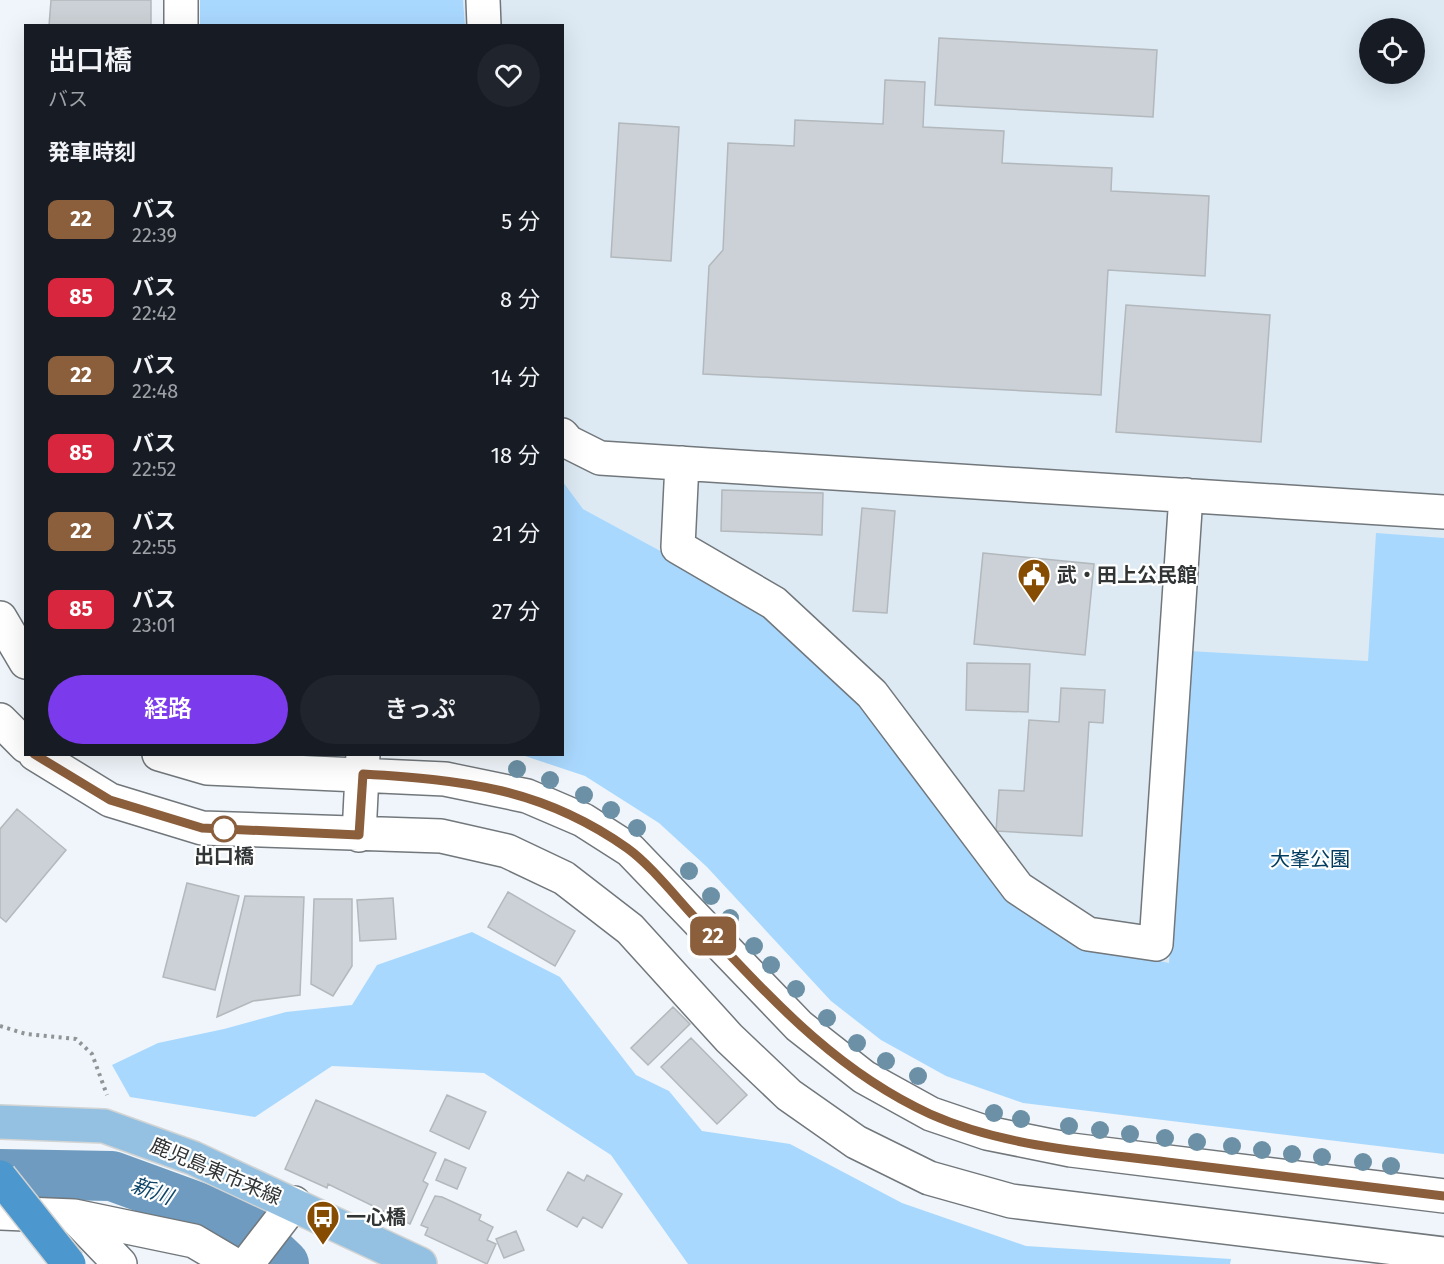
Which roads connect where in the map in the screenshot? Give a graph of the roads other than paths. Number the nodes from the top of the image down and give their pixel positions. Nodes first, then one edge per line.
1 (181, 0) edge
2 (483, 0) edge
3 (181, 24) edge
4 (484, 24) edge
5 (564, 437) edge
6 (682, 463) junction
7 (1186, 495) junction
8 (1444, 512) edge
9 (0, 618) edge
10 (24, 659) edge
11 (0, 720) edge
12 (24, 744) edge
13 (37, 756) edge
14 (166, 756) edge
15 (363, 764) edge
16 (359, 835) junction
17 (0, 1122) edge
18 (0, 1177) edge
19 (1444, 1196) edge
20 (294, 1203) junction
21 (0, 1212) edge
22 (74, 1216) junction
23 (1444, 1254) edge
24 (54, 1264) edge
25 (69, 1264) edge
26 (120, 1264) edge
27 (233, 1264) edge
28 (247, 1264) edge
29 (420, 1264) edge

1 - 3 street
2 - 4 street
5 - 6 street
6 - 7 street
6 - 7 street
7 - 8 street
9 - 10 street
11 - 12 street
13 - 16 street
14 - 15 street
15 - 16 street
15 - 19 street
16 - 23 street
17 - 20 main road, 鹿児島東市来線
18 - 25 highway, bridge
20 - 28 street
20 - 29 main road, 鹿児島東市来線
21 - 22 street
21 - 24 highway
22 - 26 street
22 - 27 street

